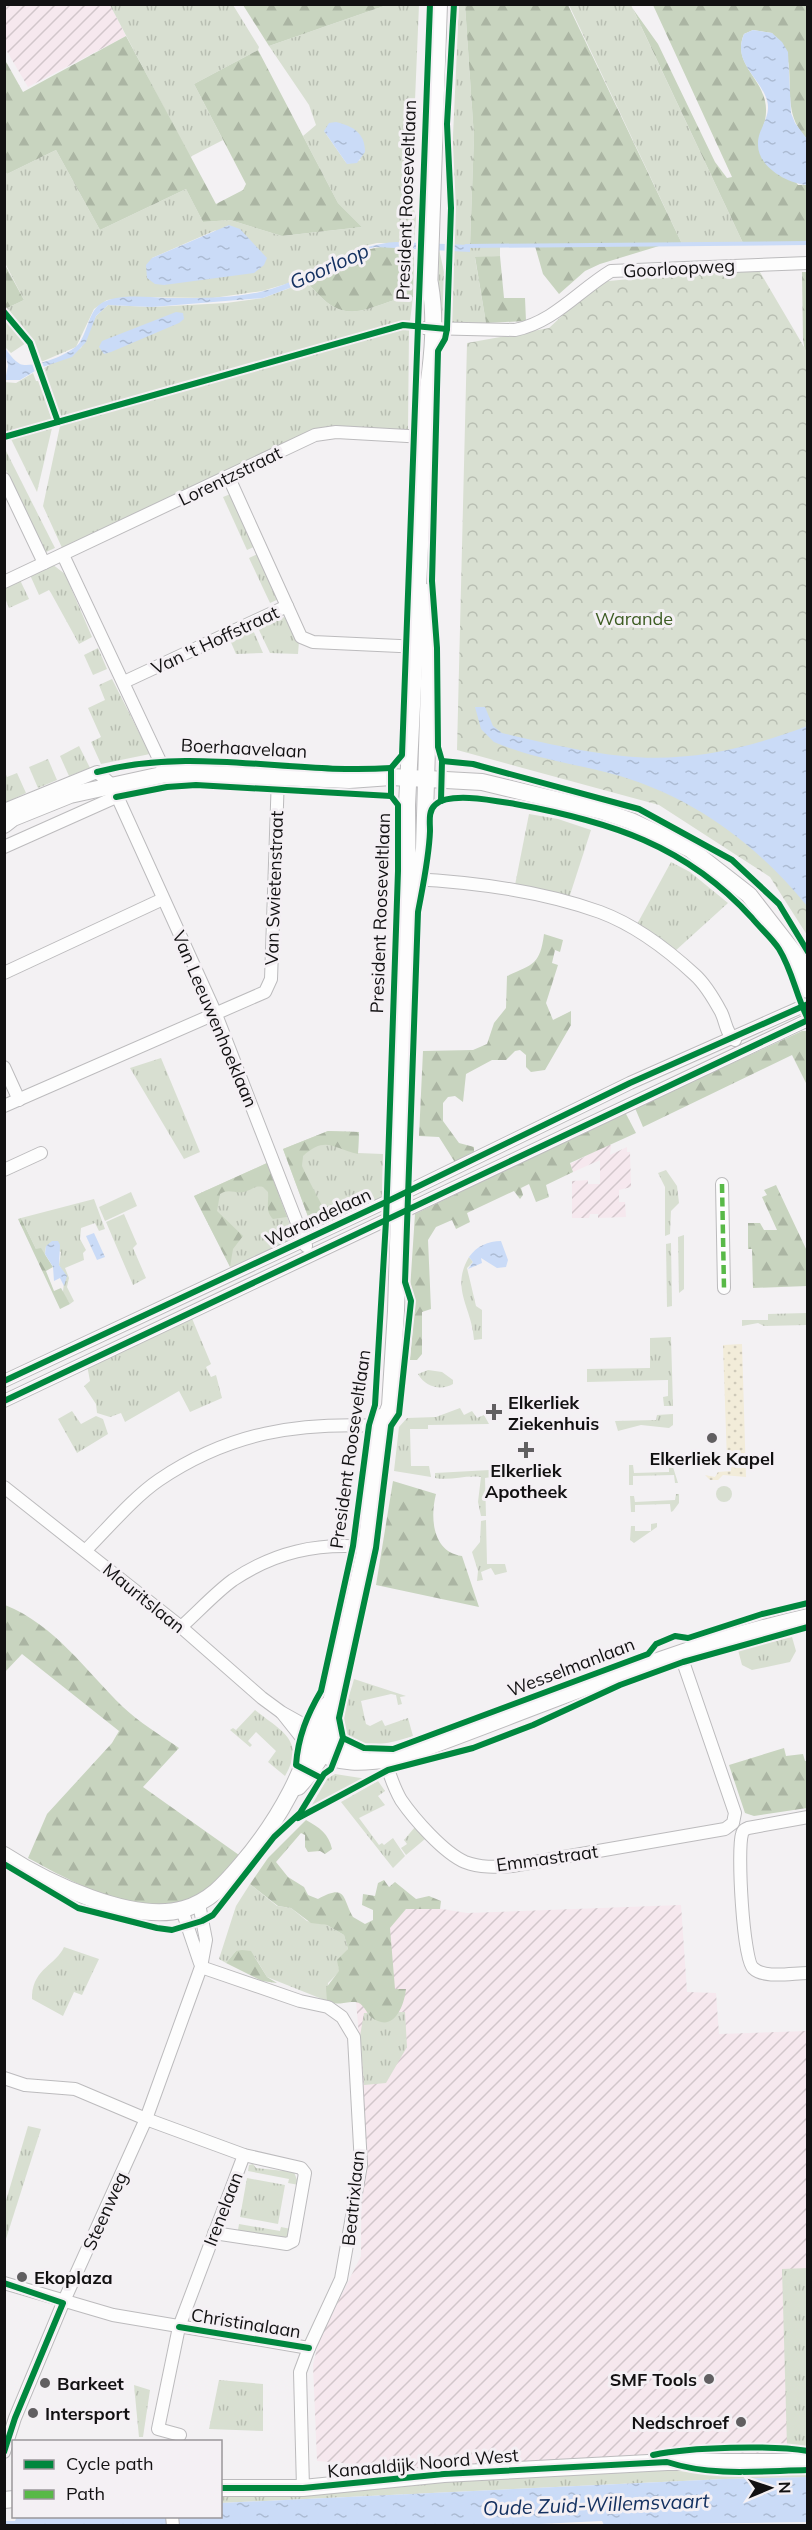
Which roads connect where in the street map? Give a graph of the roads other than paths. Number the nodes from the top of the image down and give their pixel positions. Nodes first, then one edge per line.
1 (439, 4) edge
2 (807, 263) edge
3 (429, 328) junction
4 (425, 437) junction
5 (229, 478) junction
6 (4, 479) edge
7 (63, 555) junction
8 (44, 563) junction
9 (4, 582) edge
10 (286, 606) junction
11 (422, 647) junction
12 (124, 682) junction
13 (166, 774) junction
14 (278, 776) junction
15 (417, 784) junction
16 (114, 791) junction
17 (4, 810) edge
18 (4, 825) edge
19 (4, 832) edge
20 (4, 847) edge
21 (412, 879) junction
22 (163, 899) junction
23 (802, 965) edge
24 (4, 973) edge
25 (807, 990) edge
26 (807, 1004) edge
27 (216, 1012) junction
28 (807, 1020) edge
29 (731, 1037) junction
30 (746, 1048) junction
31 (4, 1067) edge
32 (19, 1100) junction
33 (4, 1106) edge
34 (41, 1153) dead end
35 (4, 1170) edge
36 (722, 1184) dead end
37 (399, 1196) junction
38 (398, 1215) junction
39 (303, 1241) junction
40 (310, 1256) junction
41 (724, 1288) dead end
42 (4, 1381) edge
43 (4, 1401) edge
44 (382, 1426) junction
45 (4, 1487) edge
46 (366, 1547) junction
47 (86, 1550) junction
48 (807, 1617) edge
49 (182, 1628) junction
50 (680, 1653) junction
51 (318, 1743) junction
52 (385, 1760) junction
53 (807, 1817) edge
54 (738, 1827) junction
55 (6, 1860) edge
56 (199, 1904) junction
57 (182, 1910) junction
58 (201, 1967) junction
59 (807, 1973) edge
60 (4, 2078) edge
61 (146, 2119) junction
62 (244, 2155) junction
63 (214, 2233) junction
64 (4, 2283) edge
65 (63, 2302) junction
66 (179, 2327) junction
67 (309, 2348) junction
68 (180, 2435) dead end
69 (4, 2452) edge
70 (807, 2462) edge
71 (303, 2483) junction
72 (222, 2488) edge

1 - 3 street, President Rooseveltlaan
2 - 3 street, Goorloopweg
3 - 4 street, President Rooseveltlaan
4 - 5 street, Lorentzstraat
4 - 11 street, President Rooseveltlaan
5 - 7 street, Lorentzstraat
5 - 10 street
6 - 8 street
7 - 8 street, Lorentzstraat
7 - 12 street
8 - 9 street, Lorentzstraat
10 - 11 street, Van 't Hoffstraat
10 - 12 street, Van 't Hoffstraat
11 - 15 street, President Rooseveltlaan
12 - 13 street
13 - 14 street, Boerhaavelaan
13 - 16 street, Boerhaavelaan
14 - 15 street, Boerhaavelaan
14 - 27 street, Van Swietenstraat
15 - 21 street, President Rooseveltlaan
15 - 23 street, Boerhaavelaan
16 - 17 street
16 - 18 street, Boerhaavelaan
16 - 19 street, Boerhaavelaan
16 - 20 street, Boerhaavelaan
16 - 22 street, Van Leeuwenhoeklaan
21 - 29 street
21 - 37 street, President Rooseveltlaan
22 - 24 street
22 - 27 street, Van Leeuwenhoeklaan
23 - 25 street, Boerhaavelaan
26 - 29 street, Warandelaan
27 - 32 street, Van Swietenstraat
27 - 39 street, Van Leeuwenhoeklaan
28 - 30 street, Warandelaan
29 - 30 street
29 - 37 street, Warandelaan
30 - 38 street, Warandelaan
31 - 32 street
32 - 33 street, Van Swietenstraat
34 - 35 street
36 - 41 street
37 - 38 street, President Rooseveltlaan
37 - 39 street, Warandelaan
38 - 40 street, Warandelaan
38 - 44 street, President Rooseveltlaan
39 - 40 street, Van Leeuwenhoeklaan
39 - 42 street, Warandelaan
40 - 43 street, Warandelaan
44 - 46 street, President Rooseveltlaan
44 - 47 street
45 - 47 street, Mauritslaan
46 - 49 street
46 - 51 street, President Rooseveltlaan
47 - 49 street, Mauritslaan
48 - 50 street, Wesselmanlaan
49 - 51 street, Mauritslaan
50 - 52 street, Wesselmanlaan
50 - 54 street
51 - 52 street, Wesselmanlaan
51 - 56 street, President Rooseveltlaan
52 - 54 street, Emmastraat
53 - 54 street, Emmastraat
54 - 59 street
55 - 57 street, President Rooseveltlaan
56 - 57 street, President Rooseveltlaan
56 - 58 street, Steenweg
57 - 58 street
58 - 61 street, Steenweg
58 - 67 street, Beatrixlaan
60 - 61 street, Irenelaan
61 - 62 street, Irenelaan
61 - 65 street, Steenweg
62 - 63 street, Irenelaan
62 - 63 street
63 - 66 street, Irenelaan
64 - 65 street, Christinalaan
65 - 66 street, Christinalaan
65 - 69 street, Steenweg
66 - 67 street, Christinalaan
66 - 68 street, Christinalaan
67 - 71 street, Beatrixlaan
70 - 71 street, Kanaaldijk Noord West
71 - 72 street, Kanaaldijk Noord West

